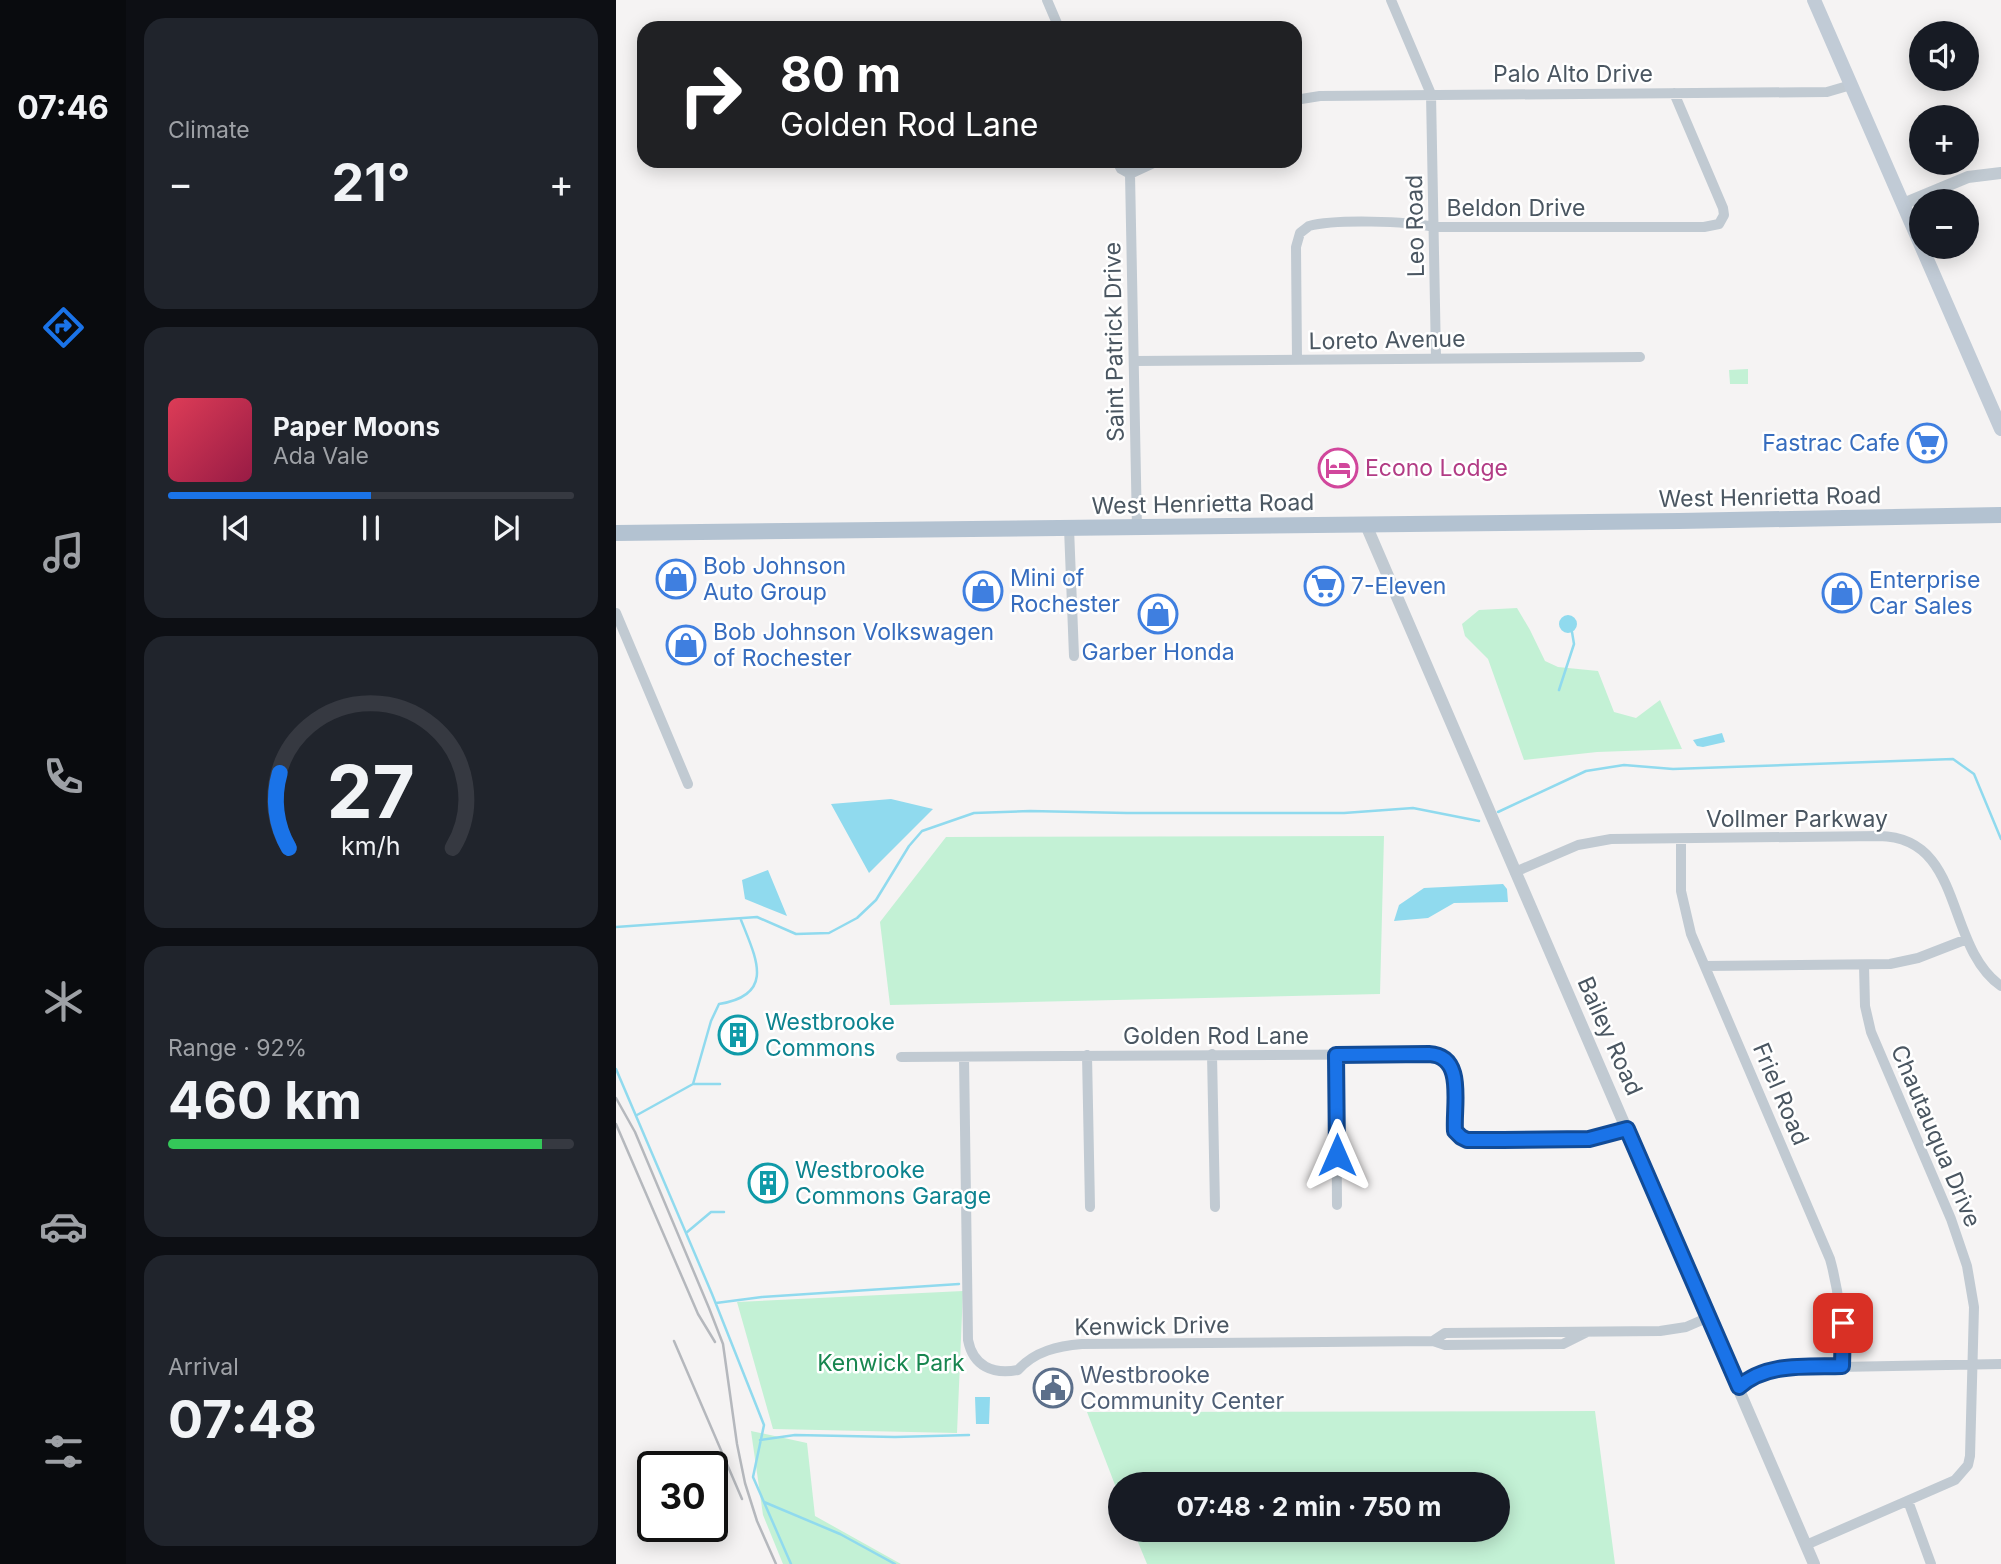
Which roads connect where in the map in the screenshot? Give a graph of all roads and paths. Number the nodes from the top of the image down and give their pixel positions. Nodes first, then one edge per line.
1 (1047, 0) edge
2 (1391, 0) edge
3 (1814, 0) edge
4 (1056, 21) edge
5 (1851, 85) junction
6 (1674, 93) junction
7 (1431, 94) junction
8 (1302, 99) edge
9 (1120, 168) edge
10 (1143, 168) edge
11 (2001, 173) edge
12 (1130, 174) junction
13 (1903, 204) junction
14 (1434, 227) junction
15 (1640, 357) dead end
16 (1436, 358) junction
17 (1297, 360) junction
18 (1135, 361) junction
19 (2001, 429) edge
20 (2001, 514) edge
21 (1366, 525) junction
22 (1069, 528) junction
23 (1137, 529) junction
24 (616, 533) edge
25 (616, 613) edge
26 (1074, 656) dead end
27 (688, 784) dead end
28 (1682, 839) junction
29 (1516, 872) junction
30 (1967, 939) junction
31 (1864, 965) junction
32 (1705, 967) junction
33 (2001, 986) edge
34 (1212, 1054) junction
35 (1087, 1055) junction
36 (1336, 1055) junction
37 (901, 1057) dead end
38 (964, 1057) junction
39 (1627, 1129) junction
40 (1337, 1205) dead end
41 (1090, 1207) dead end
42 (1215, 1207) dead end
43 (1709, 1317) junction
44 (2001, 1364) edge
45 (1973, 1365) junction
46 (1842, 1366) junction
47 (1739, 1387) junction
48 (1908, 1501) junction
49 (1806, 1545) junction
50 (1814, 1564) edge
51 (1931, 1564) edge

1 - 4 street
2 - 7 street
3 - 5 main road
5 - 6 street, Palo Alto Drive
5 - 13 main road
6 - 7 street, Palo Alto Drive
6 - 14 street, Beldon Drive
7 - 8 street, Palo Alto Drive
7 - 14 street, Leo Road
9 - 12 street
10 - 12 street
11 - 13 street
12 - 18 street, Saint Patrick Drive
13 - 19 main road
14 - 16 street, Leo Road
14 - 17 street, Beldon Drive
15 - 16 street, Loreto Avenue
16 - 17 street, Loreto Avenue
17 - 18 street, Loreto Avenue
18 - 23 street, Saint Patrick Drive
20 - 21 main road, West Henrietta Road
21 - 23 main road, West Henrietta Road
21 - 29 street, Bailey Road
22 - 23 main road, West Henrietta Road
22 - 24 main road, West Henrietta Road
22 - 26 street
25 - 27 street
28 - 29 street, Vollmer Parkway
28 - 30 street, Vollmer Parkway
28 - 32 street, Friel Road
29 - 39 street, Bailey Road
30 - 31 street
30 - 33 street, Vollmer Parkway
31 - 32 street
31 - 45 street, Chautauqua Drive
32 - 46 street, Friel Road
34 - 35 street, Golden Rod Lane
34 - 36 street, Golden Rod Lane
34 - 42 street
35 - 38 street, Golden Rod Lane
35 - 41 street
36 - 39 street, Golden Rod Lane
36 - 40 street
37 - 38 street, Golden Rod Lane
38 - 43 street, Kenwick Drive
39 - 43 street, Bailey Road
43 - 47 street, Bailey Road
44 - 45 street
45 - 46 street
45 - 48 street, Chautauqua Drive
46 - 47 street
47 - 49 street, Bailey Road
48 - 49 street, Chautauqua Drive
48 - 51 street
49 - 50 street, Bailey Road

